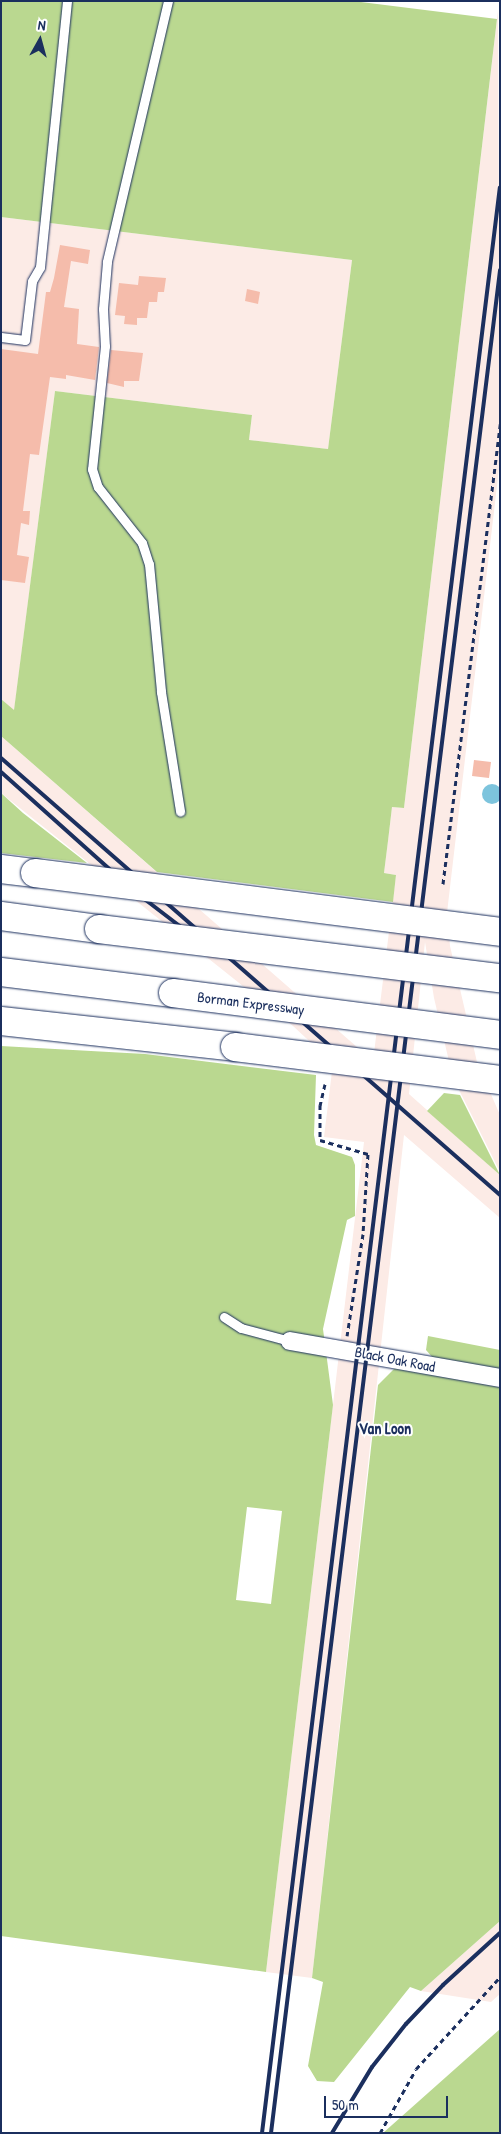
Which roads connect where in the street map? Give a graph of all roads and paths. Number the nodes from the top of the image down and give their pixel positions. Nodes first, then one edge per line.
1 (67, 1) edge
2 (168, 1) edge
3 (1, 337) edge
4 (500, 424) edge
5 (180, 811) dead end
6 (1, 869) edge
7 (443, 884) dead end
8 (1, 916) edge
9 (500, 932) edge
10 (1, 972) edge
11 (500, 978) edge
12 (1, 1021) edge
13 (500, 1035) edge
14 (500, 1080) edge
15 (324, 1084) dead end
16 (224, 1317) dead end
17 (290, 1341) joint
18 (344, 1349) junction
19 (500, 1378) edge
20 (500, 1977) edge
21 (380, 2133) edge

1 - 3 lane
2 - 5 lane
4 - 7 path
6 - 9 highway, bridge
8 - 11 highway, bridge
10 - 13 highway, Borman Expressway, bridge
12 - 14 highway, bridge
15 - 18 path
16 - 17 lane
17 - 18 street, Black Oak Road
18 - 19 street, Black Oak Road
20 - 21 path

